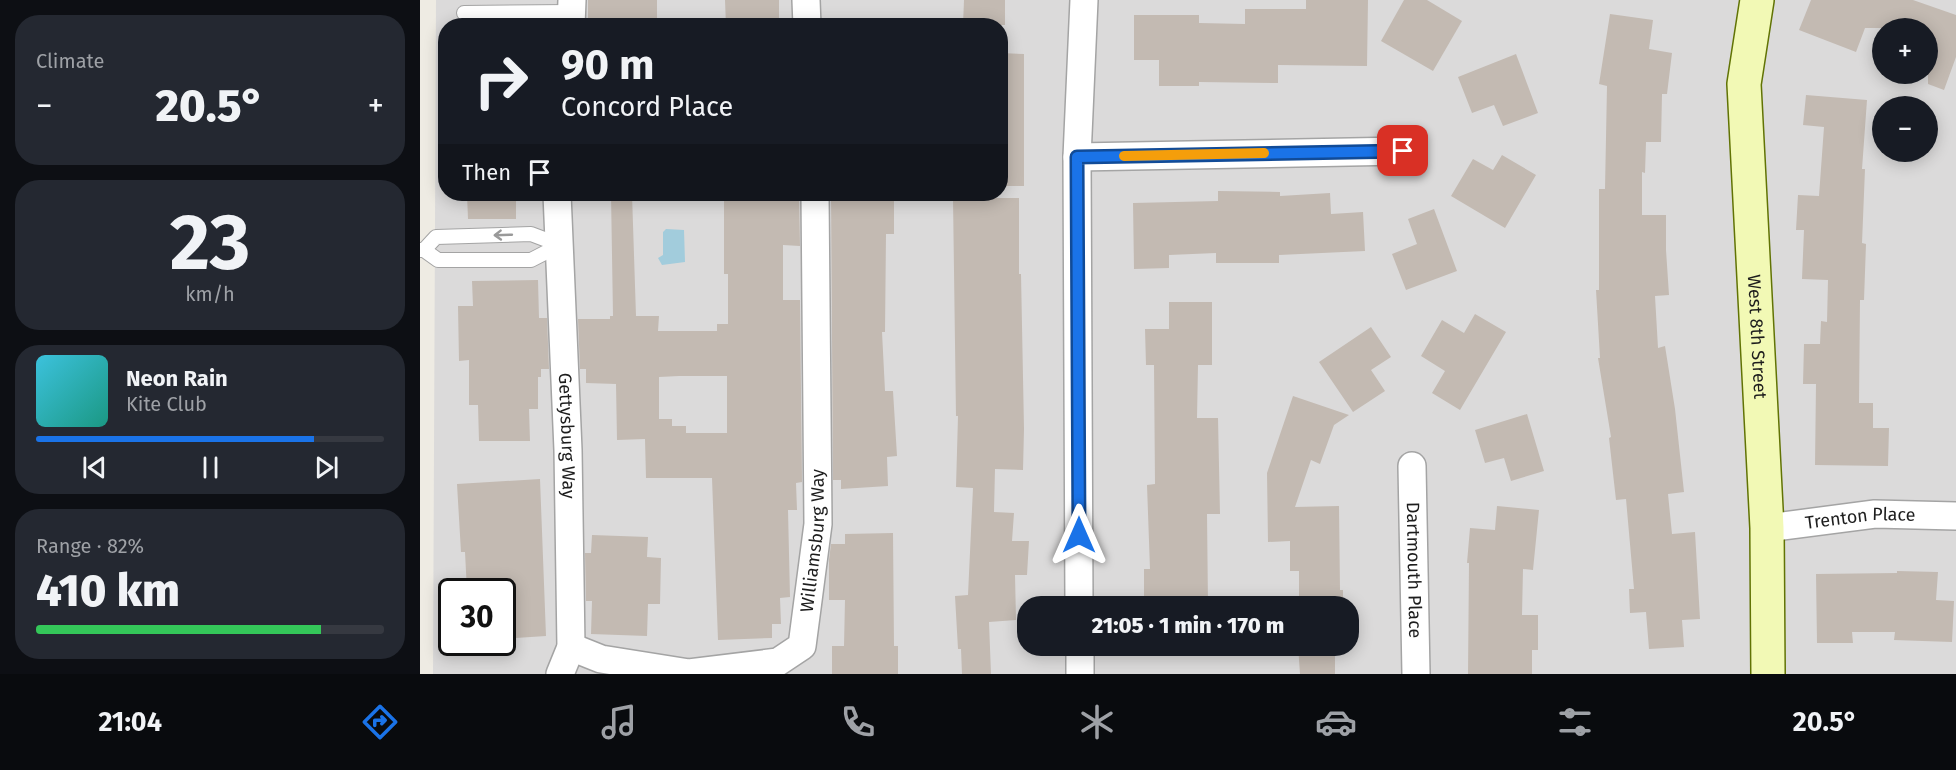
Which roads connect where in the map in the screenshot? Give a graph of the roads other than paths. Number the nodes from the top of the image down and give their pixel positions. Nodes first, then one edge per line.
1 (806, 0) edge
2 (1084, 0) edge
3 (1757, 0) edge
4 (464, 13) dead end
5 (572, 13) edge
6 (807, 18) edge
7 (1403, 151) dead end
8 (1077, 157) junction
9 (557, 201) edge
10 (816, 201) edge
11 (560, 245) junction
12 (422, 250) edge
13 (1412, 466) dead end
14 (1956, 516) edge
15 (1767, 528) junction
16 (1079, 596) edge
17 (571, 647) junction
18 (1080, 656) edge
19 (560, 674) edge
20 (689, 674) edge
21 (1080, 674) edge
22 (1416, 674) edge
23 (1767, 674) edge

1 - 6 street
2 - 8 street
3 - 15 street, West 8th Street
4 - 5 lane
7 - 8 street
8 - 16 street
9 - 11 street, Gettysburg Way
10 - 20 street, Williamsburg Way
11 - 12 lane
11 -> 12 lane
11 - 17 street, Gettysburg Way
13 - 22 street, Dartmouth Place
14 - 15 street, Trenton Place
15 - 23 street, West 8th Street
17 - 19 street, Gettysburg Way
17 - 20 street, Williamsburg Way
18 - 21 street

